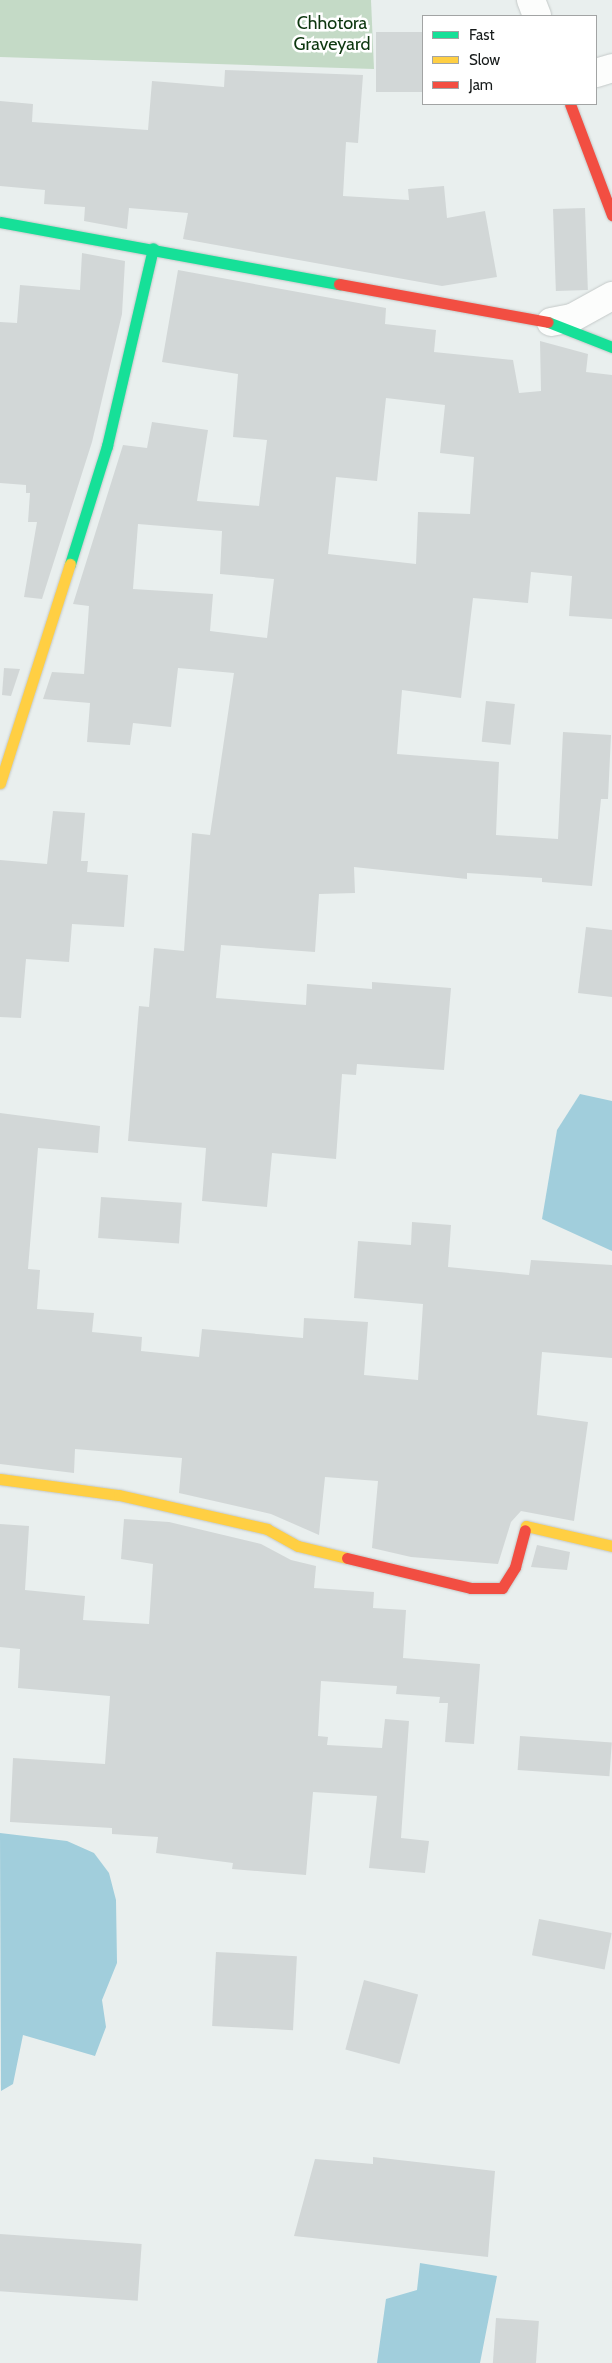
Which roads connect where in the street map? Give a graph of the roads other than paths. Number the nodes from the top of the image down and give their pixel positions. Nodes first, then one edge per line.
1 (531, 0) edge
2 (537, 15) edge
3 (612, 68) edge
4 (597, 73) edge
5 (570, 105) edge
6 (612, 215) edge
7 (0, 222) edge
8 (153, 248) junction
9 (612, 296) edge
10 (551, 322) junction
11 (612, 347) edge
12 (0, 783) edge
13 (0, 1479) edge
14 (612, 1546) edge

1 - 2 street
3 - 4 street
5 - 6 street
7 - 8 street
8 - 10 street
8 - 12 street
9 - 10 street
10 - 11 street
13 - 14 street

